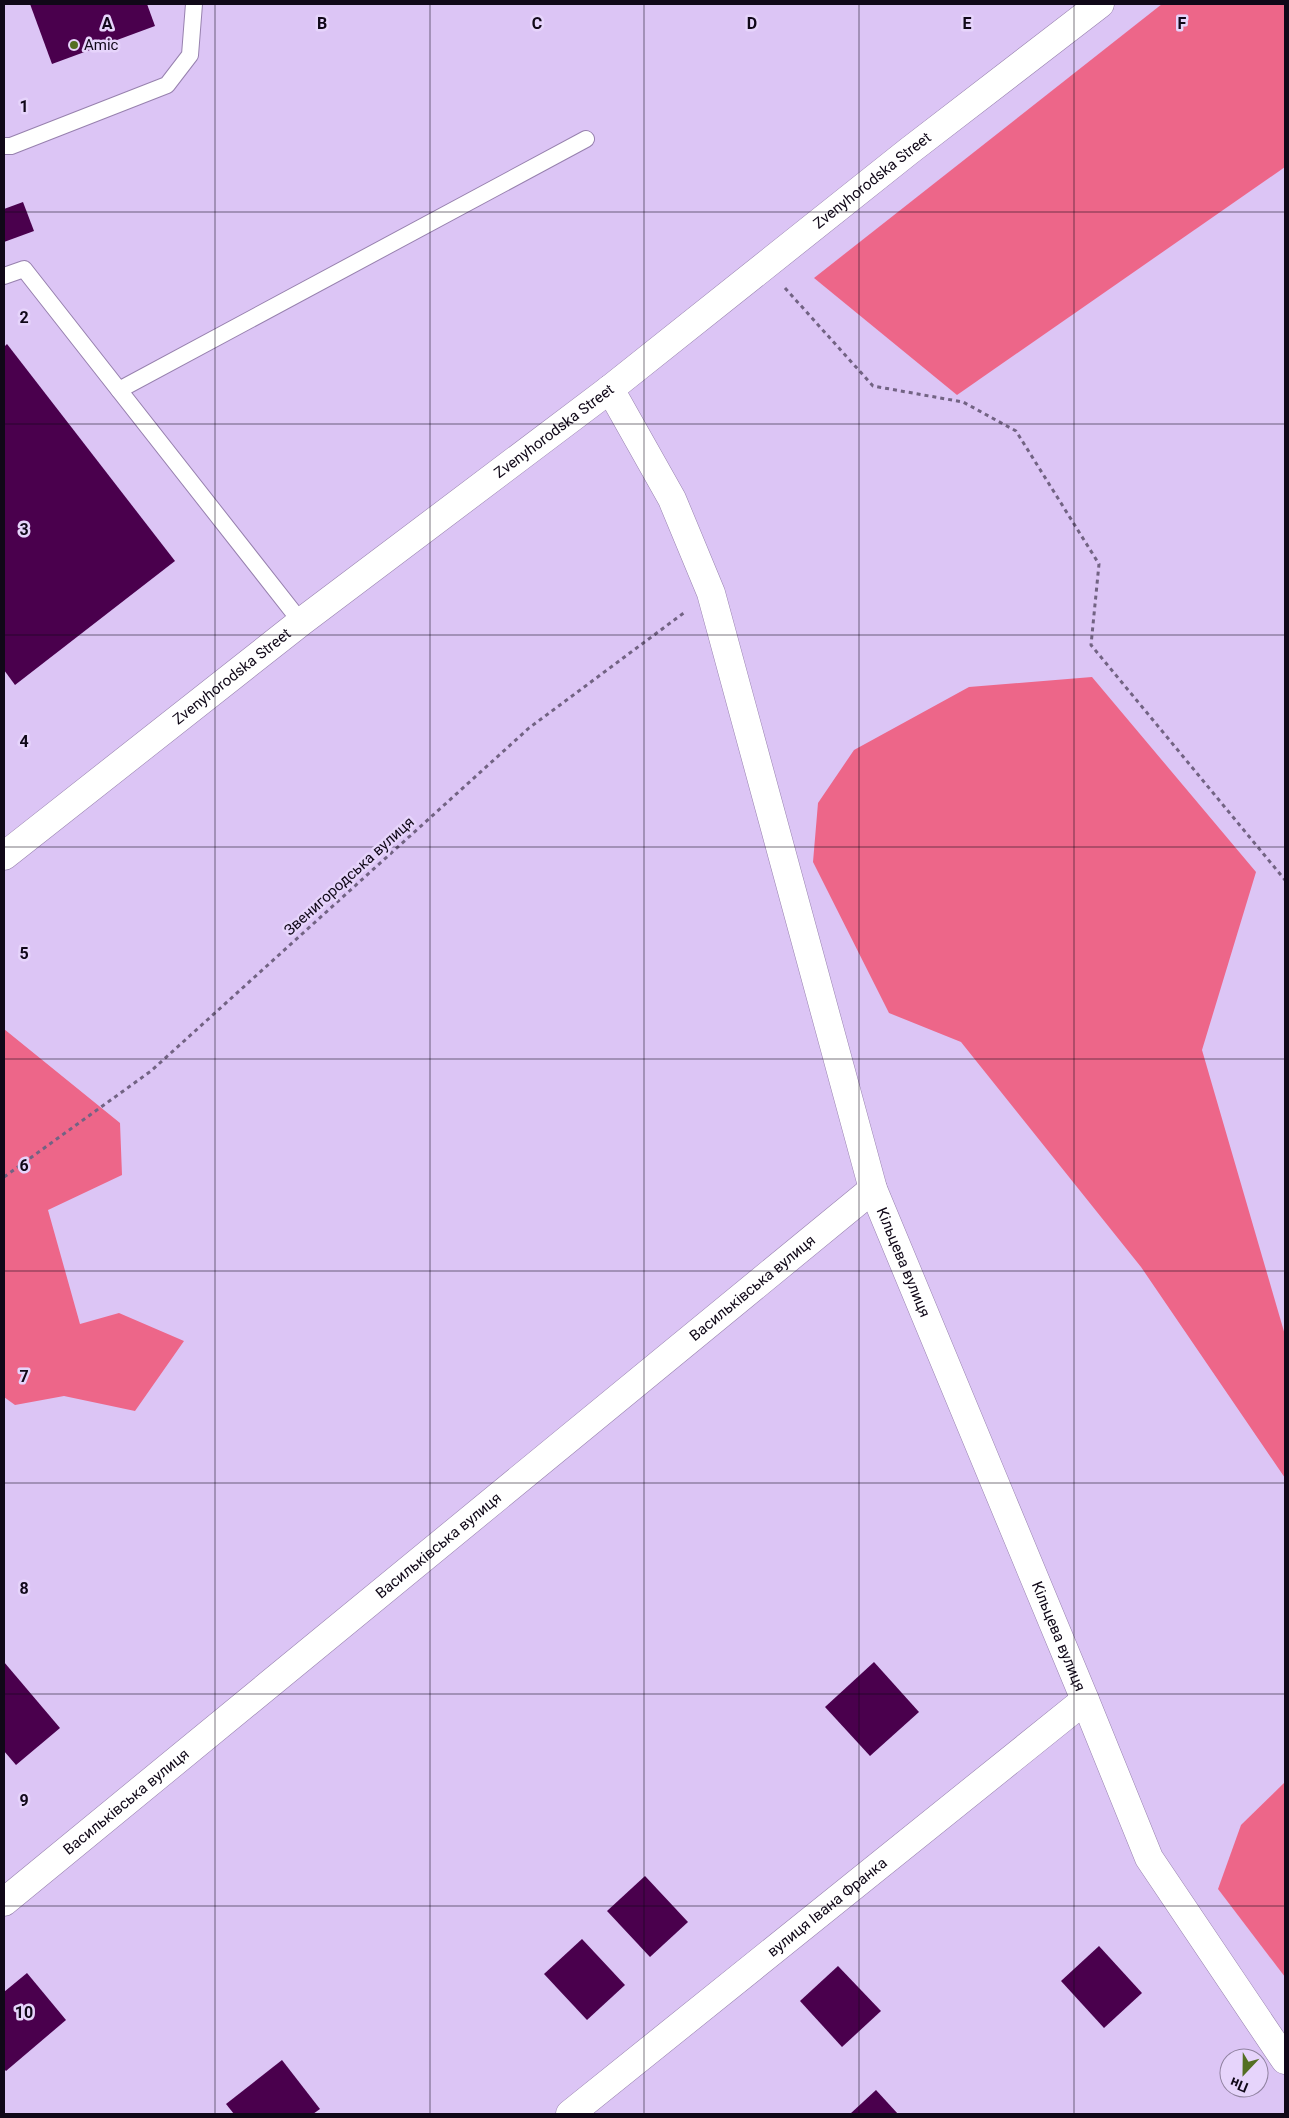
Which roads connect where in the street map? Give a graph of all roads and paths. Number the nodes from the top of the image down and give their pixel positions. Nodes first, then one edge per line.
1 (194, 4) edge
2 (1100, 4) edge
3 (586, 139) dead end
4 (4, 146) edge
5 (764, 266) junction
6 (4, 276) edge
7 (610, 388) junction
8 (120, 390) junction
9 (711, 593) junction
10 (301, 622) junction
11 (4, 856) edge
12 (1285, 880) edge
13 (4, 1177) edge
14 (873, 1189) junction
15 (1086, 1700) junction
16 (4, 1902) edge
17 (1285, 2060) edge
18 (570, 2114) edge

1 - 4 lane
2 - 5 street, Zvenyhorodska Street
3 - 8 lane
5 - 7 street, Zvenyhorodska Street
5 - 12 path
6 - 8 lane
7 - 9 street, Кільцева вулиця
7 - 10 street, Zvenyhorodska Street
8 - 10 lane
9 - 13 path, Звенигородська вулиця
9 - 14 street, Кільцева вулиця
10 - 11 street, Zvenyhorodska Street
14 - 15 street, Кільцева вулиця
14 - 16 street, Васильківська вулиця
15 - 17 street, Кільцева вулиця
15 - 18 street, вулиця Івана Франка

